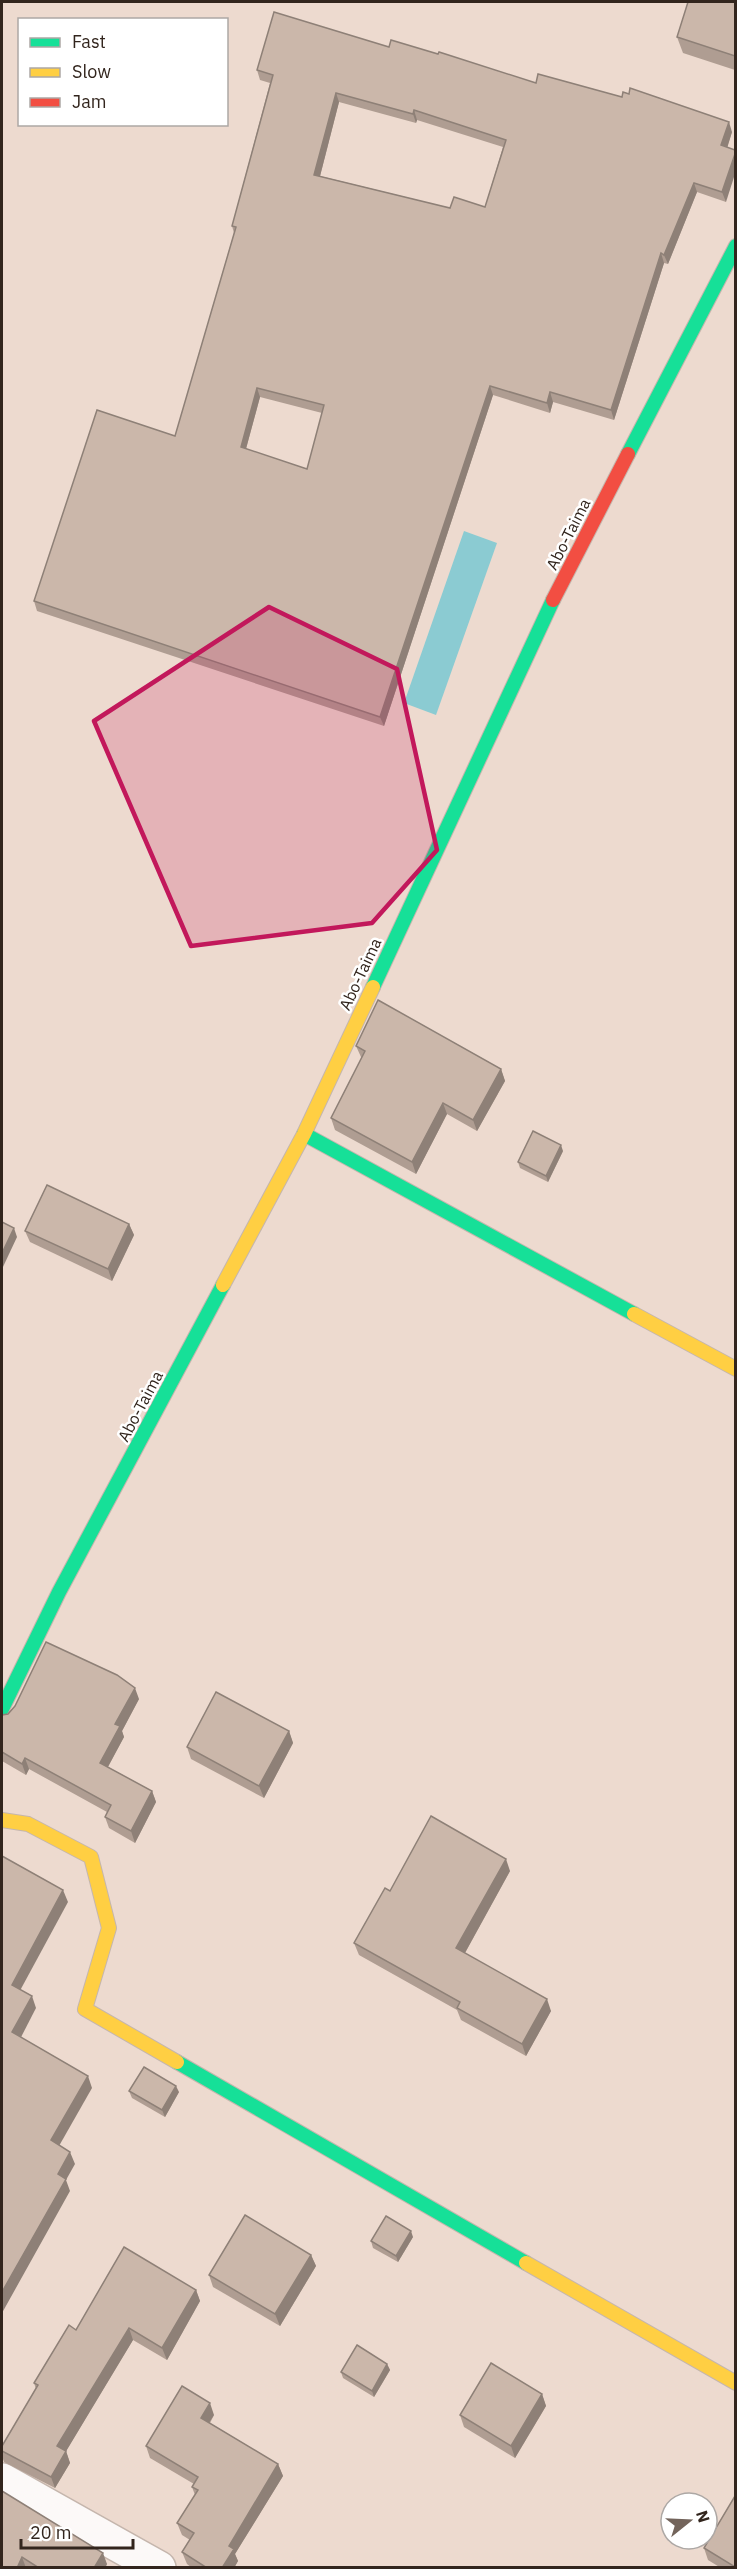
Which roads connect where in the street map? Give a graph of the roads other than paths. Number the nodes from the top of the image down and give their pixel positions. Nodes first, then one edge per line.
1 (735, 246) edge
2 (304, 1134) junction
3 (735, 1369) edge
4 (2, 1710) edge
5 (2, 1820) edge
6 (735, 2383) edge
7 (2, 2480) edge
8 (159, 2568) edge

1 - 2 street, Abo-Taima
2 - 3 street
2 - 4 street, Abo-Taima
5 - 6 street
7 - 8 street

